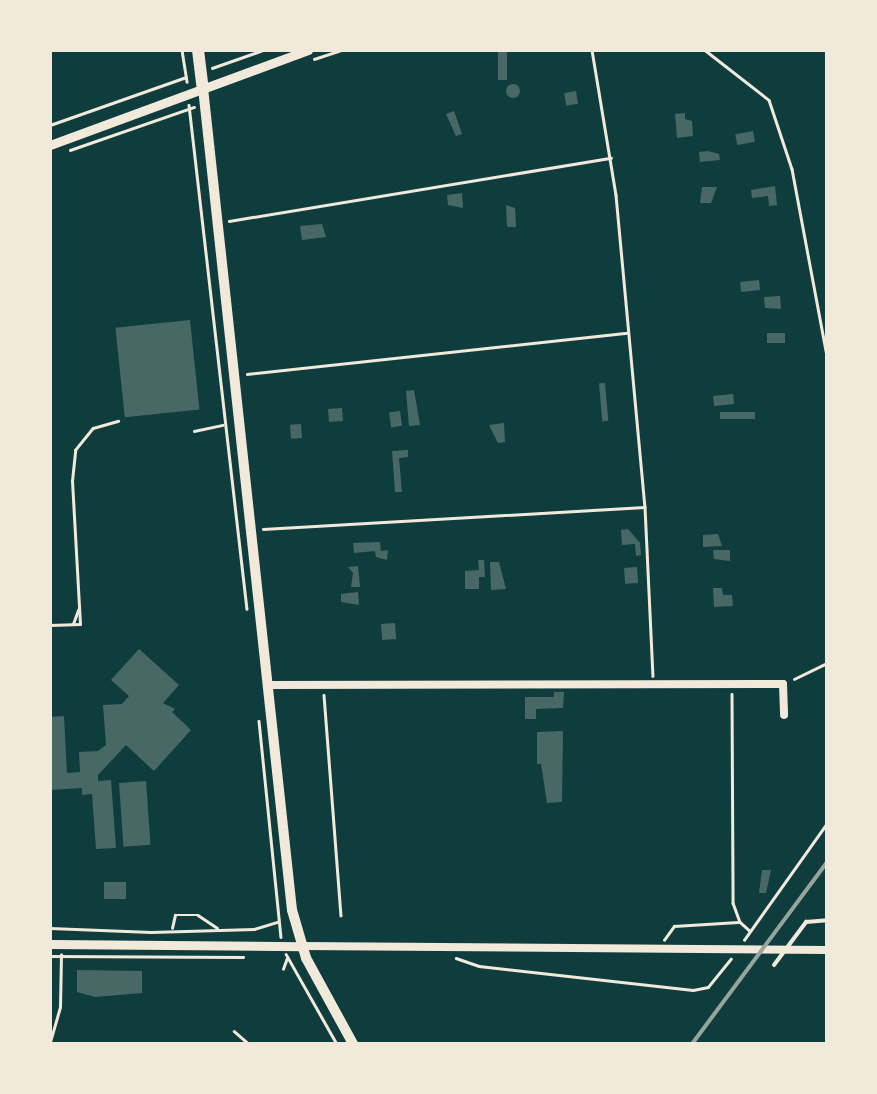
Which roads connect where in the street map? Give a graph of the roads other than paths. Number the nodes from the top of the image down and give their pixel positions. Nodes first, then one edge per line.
1 (198, 50) edge
2 (308, 50) edge
3 (203, 88) junction
4 (50, 145) edge
5 (269, 686) junction
6 (784, 715) dead end
7 (827, 920) edge
8 (55, 944) edge
9 (301, 946) junction
10 (827, 950) edge
11 (774, 965) dead end
12 (353, 1044) edge

1 - 3 highway
2 - 3 street
3 - 4 street
3 - 5 main road
5 - 6 street
5 - 9 main road
7 - 11 lane
8 - 9 street
9 - 10 street
9 - 12 main road

